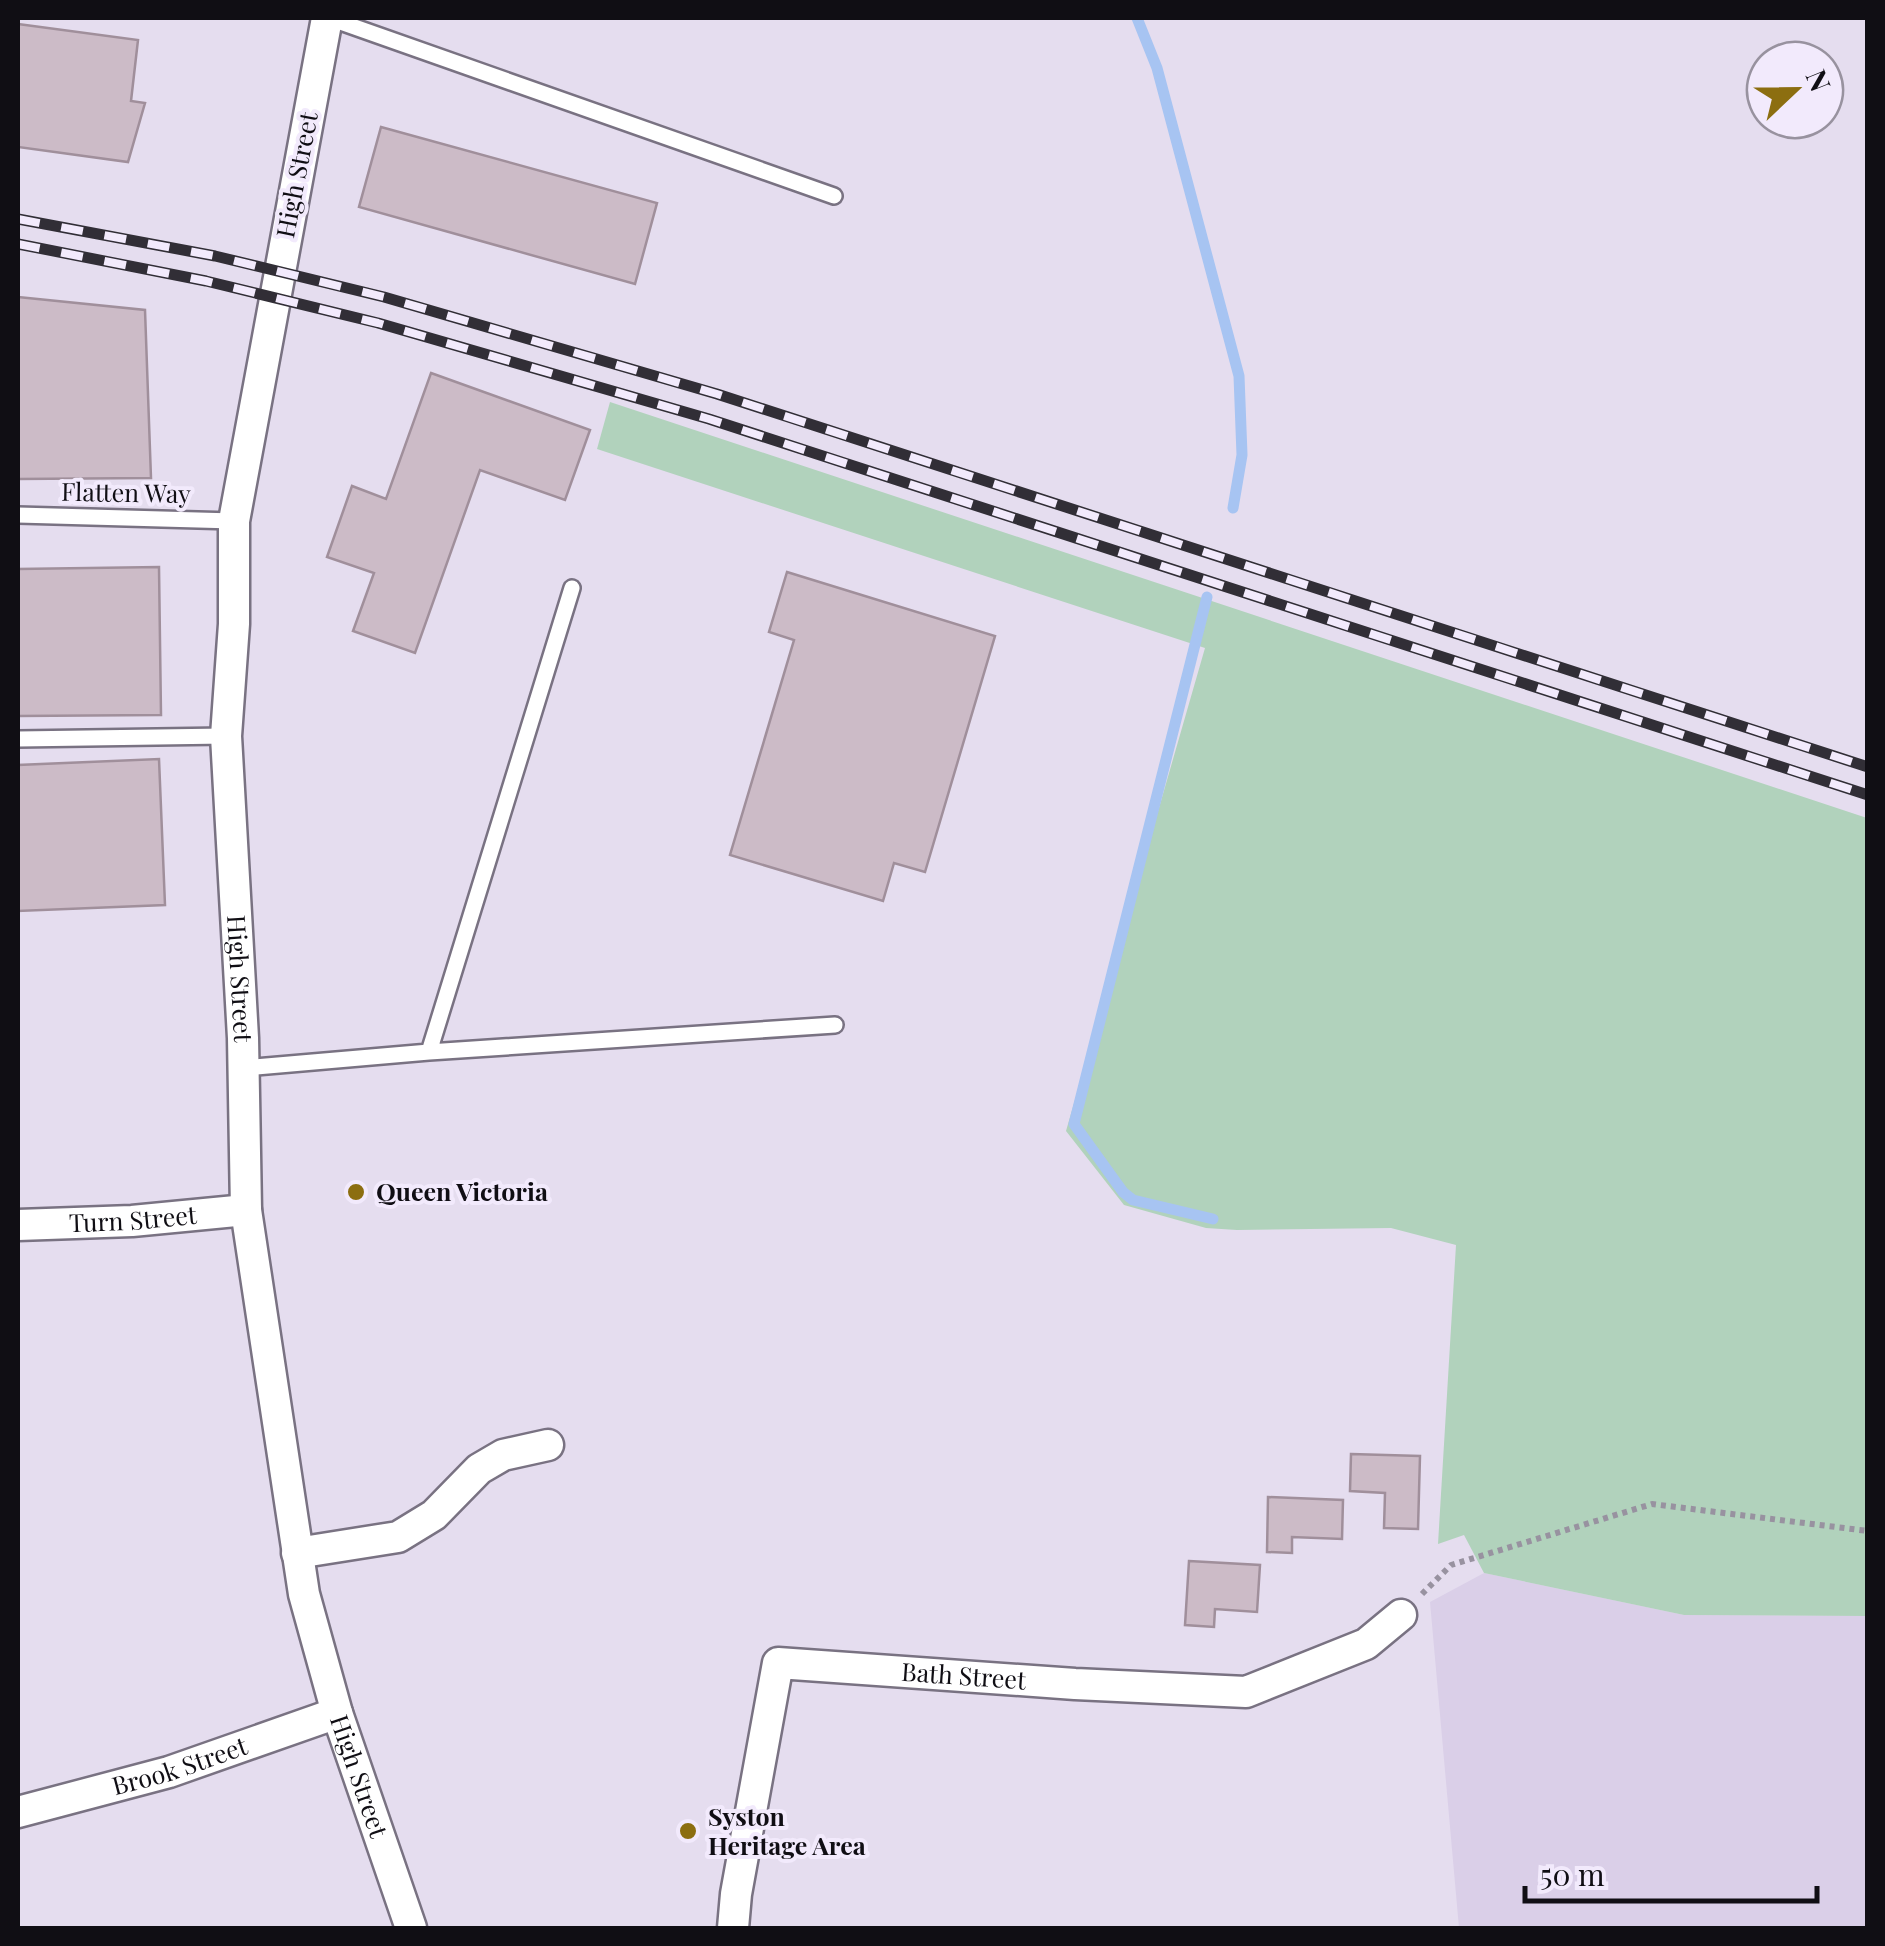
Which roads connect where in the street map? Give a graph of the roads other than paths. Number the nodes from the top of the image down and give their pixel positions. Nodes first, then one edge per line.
1 (328, 18) edge
2 (834, 196) dead end
3 (18, 516) edge
4 (234, 520) junction
5 (572, 588) dead end
6 (226, 736) junction
7 (18, 739) edge
8 (835, 1025) dead end
9 (429, 1052) junction
10 (244, 1068) junction
11 (246, 1210) junction
12 (18, 1226) edge
13 (548, 1445) dead end
14 (297, 1554) junction
15 (1401, 1615) road end
16 (337, 1713) junction
17 (18, 1812) edge
18 (411, 1928) edge
19 (733, 1928) edge

1 - 2 lane
1 - 4 street, High Street
3 - 4 lane, Flatten Way
4 - 6 street, High Street
5 - 9 lane
6 - 7 lane
6 - 10 street, High Street
8 - 9 lane
9 - 10 lane
10 - 11 street, High Street
11 - 12 street, Turn Street
11 - 14 street, High Street
13 - 14 street
14 - 16 street, High Street
15 - 19 street, Bath Street
16 - 17 street, Brook Street
16 - 18 street, High Street

